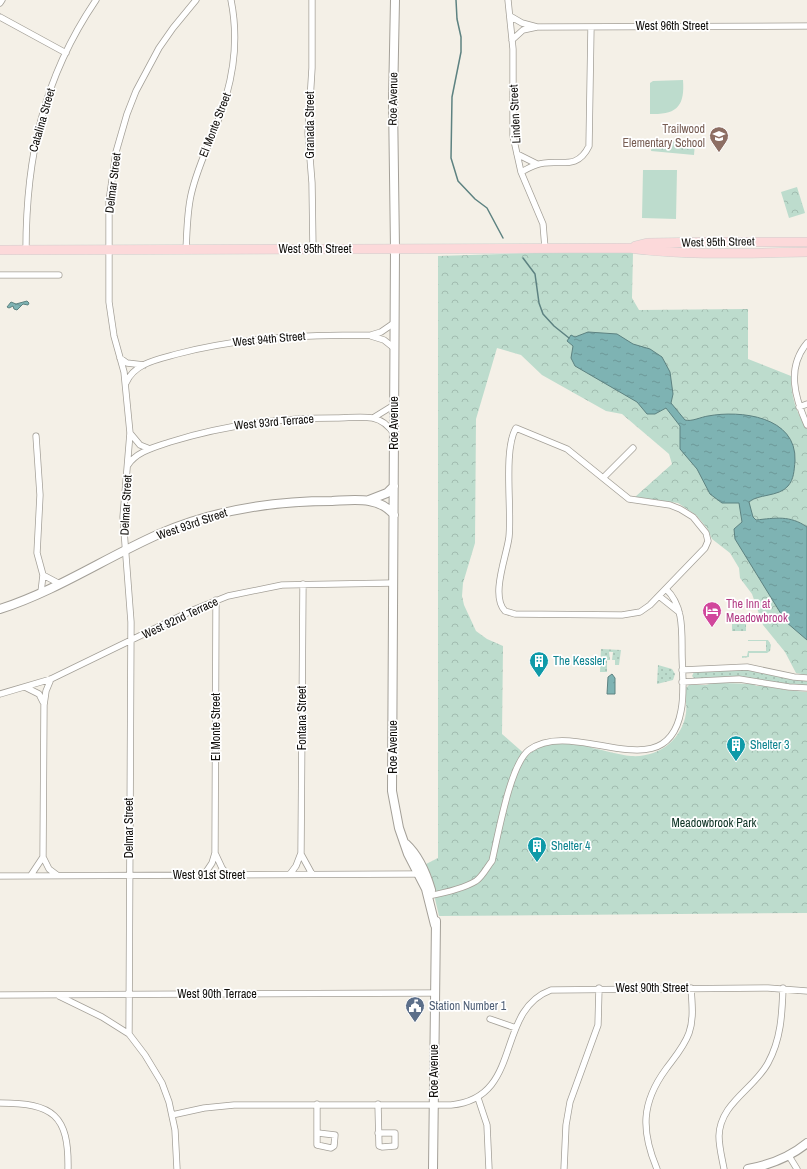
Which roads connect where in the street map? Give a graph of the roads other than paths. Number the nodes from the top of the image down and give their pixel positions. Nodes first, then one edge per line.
1 (2, 0) edge
2 (96, 0) edge
3 (196, 0) edge
4 (231, 0) edge
5 (312, 0) edge
6 (395, 0) edge
7 (508, 0) edge
8 (0, 3) edge
9 (510, 16) junction
10 (0, 17) edge
11 (807, 26) edge
12 (537, 27) junction
13 (591, 27) junction
14 (512, 40) junction
15 (66, 53) junction
16 (517, 154) junction
17 (537, 164) junction
18 (522, 172) junction
19 (807, 242) edge
20 (545, 248) junction
21 (629, 248) junction
22 (313, 249) junction
23 (395, 249) junction
24 (0, 250) edge
25 (26, 250) junction
26 (109, 250) junction
27 (186, 250) junction
28 (807, 252) edge
29 (0, 275) edge
30 (59, 275) dead end
31 (394, 323) junction
32 (371, 336) junction
33 (807, 343) edge
34 (394, 348) junction
35 (120, 358) junction
36 (144, 365) junction
37 (126, 383) junction
38 (394, 404) junction
39 (807, 404) edge
40 (799, 407) junction
41 (373, 418) junction
42 (807, 425) edge
43 (130, 433) junction
44 (394, 435) junction
45 (36, 436) dead end
46 (633, 448) dead end
47 (150, 449) junction
48 (128, 465) junction
49 (603, 478) junction
50 (394, 486) junction
51 (369, 500) junction
52 (394, 515) junction
53 (125, 551) junction
54 (43, 575) junction
55 (393, 583) junction
56 (60, 584) junction
57 (303, 584) junction
58 (666, 589) junction
59 (41, 592) junction
60 (659, 596) junction
61 (216, 600) junction
62 (0, 609) edge
63 (679, 612) junction
64 (130, 641) junction
65 (682, 670) junction
66 (51, 678) junction
67 (807, 678) edge
68 (682, 682) junction
69 (25, 687) junction
70 (807, 688) edge
71 (0, 694) edge
72 (44, 704) junction
73 (406, 844) junction
74 (215, 853) junction
75 (301, 853) junction
76 (43, 857) junction
77 (290, 874) junction
78 (312, 874) junction
79 (418, 874) junction
80 (31, 875) junction
81 (57, 875) junction
82 (128, 875) junction
83 (204, 875) junction
84 (228, 875) junction
85 (0, 876) edge
86 (430, 896) junction
87 (599, 988) junction
88 (691, 988) junction
89 (782, 988) junction
90 (807, 991) edge
91 (434, 993) junction
92 (129, 994) junction
93 (0, 995) edge
94 (57, 995) junction
95 (490, 1019) dead end
96 (516, 1028) junction
97 (129, 1034) junction
98 (478, 1098) junction
99 (0, 1103) edge
100 (317, 1104) junction
101 (378, 1104) junction
102 (434, 1104) junction
103 (172, 1114) junction
104 (318, 1133) dead end
105 (378, 1133) dead end
106 (807, 1143) edge
107 (789, 1156) junction
108 (68, 1169) edge
109 (177, 1169) edge
110 (433, 1169) edge
111 (489, 1169) edge
112 (564, 1169) edge
113 (657, 1169) edge
114 (724, 1169) edge
115 (748, 1169) edge
116 (798, 1169) edge

1 - 8 street
2 - 15 street, Catalina Street
3 - 26 street, Delmar Street
4 - 27 street, El Monte Street
5 - 22 street, Granada Street
6 - 23 main road, Roe Avenue
7 - 9 street, Linden Street
9 - 12 street, West 96th Street
9 - 14 street, Linden Street
10 - 15 street
11 - 13 street, West 96th Street
12 - 13 street, West 96th Street
12 - 14 street, West 96th Street
13 - 17 street
14 - 16 street, Linden Street
15 - 25 street, Catalina Street
16 - 17 street
16 - 18 street, Linden Street
17 - 18 street
18 - 20 street, Linden Street
19 - 21 main road, West 95th Street
20 - 21 main road, West 95th Street
20 - 23 main road, West 95th Street
21 - 28 main road, West 95th Street
22 - 23 main road, West 95th Street
22 - 27 main road, West 95th Street
23 - 31 main road, Roe Avenue
24 - 25 main road, West 95th Street
25 - 26 main road, West 95th Street
26 - 27 main road, West 95th Street
26 - 35 street, Delmar Street
29 - 30 street
31 - 32 street, West 94th Street
31 - 34 main road, Roe Avenue
32 - 34 street
32 - 36 street, West 94th Street
33 - 40 street
34 - 38 main road, Roe Avenue
35 - 36 street, West 94th Street
35 - 37 street, Delmar Street
36 - 37 street, West 94th Street
37 - 43 street, Delmar Street
38 - 41 street
38 - 44 main road, Roe Avenue
39 - 40 street
40 - 42 street
41 - 44 street
41 - 47 street, West 93rd Terrace
43 - 47 street
43 - 48 street, Delmar Street
44 - 50 main road, Roe Avenue
45 - 54 street
46 - 49 street
47 - 48 street, West 93rd Terrace
48 - 53 street, Delmar Street
49 - 58 street
49 - 60 street
50 - 51 main road
50 - 52 main road, Roe Avenue
51 - 52 main road, West 93rd Street
51 - 53 main road, West 93rd Street
52 - 55 main road, Roe Avenue
53 - 56 main road, West 93rd Street
53 - 64 street, Delmar Street
54 - 56 street
54 - 59 street
55 - 57 street, West 92nd Terrace
55 - 73 main road, Roe Avenue
56 - 59 main road, West 93rd Street
57 - 61 street, West 92nd Terrace
57 - 75 street, Fontana Street
58 - 60 street
58 - 63 street
59 - 62 main road, West 93rd Street
60 - 63 street
61 - 64 street, West 92nd Terrace
61 - 74 street, El Monte Street
63 - 65 street
64 - 66 street, West 92nd Terrace
64 - 82 street, Delmar Street
65 - 67 street
65 - 68 street
66 - 69 street, West 92nd Terrace
66 - 72 street
68 - 70 street
68 - 86 street
69 - 71 street, West 92nd Terrace
69 - 72 street
72 - 76 street
73 - 79 main road, Roe Avenue
73 - 86 main road, Roe Avenue
74 - 83 street, El Monte Street
74 - 84 street, El Monte Street
75 - 77 street, Fontana Street
75 - 78 street, Fontana Street
76 - 80 street
76 - 81 street
77 - 78 street, West 91st Street
77 - 84 street, West 91st Street
78 - 79 street, West 91st Street
79 - 86 main road, Roe Avenue
80 - 81 street, West 91st Street
80 - 85 street, West 91st Street
81 - 82 street, West 91st Street
82 - 83 street, West 91st Street
82 - 92 street, Delmar Street
83 - 84 street, West 91st Street
86 - 91 main road, Roe Avenue
87 - 88 street, West 90th Street
87 - 96 street, West 90th Street
87 - 112 street
88 - 89 street, West 90th Street
88 - 113 street
89 - 90 street, West 90th Street
89 - 114 street
91 - 92 street, West 90th Terrace
91 - 102 main road, Roe Avenue
92 - 94 street, West 90th Terrace
92 - 97 street, Delmar Street
93 - 94 street, West 90th Terrace
94 - 97 street
95 - 96 street
96 - 98 street, West 90th Street
97 - 103 street
98 - 102 street, West 90th Street
98 - 111 street
99 - 108 street
100 - 101 street, West 90th Street
100 - 103 street, West 90th Street
100 - 104 street
101 - 102 street, West 90th Street
101 - 105 street
102 - 110 main road, Roe Avenue
103 - 109 street
106 - 107 main road
107 - 115 main road
107 - 116 street

